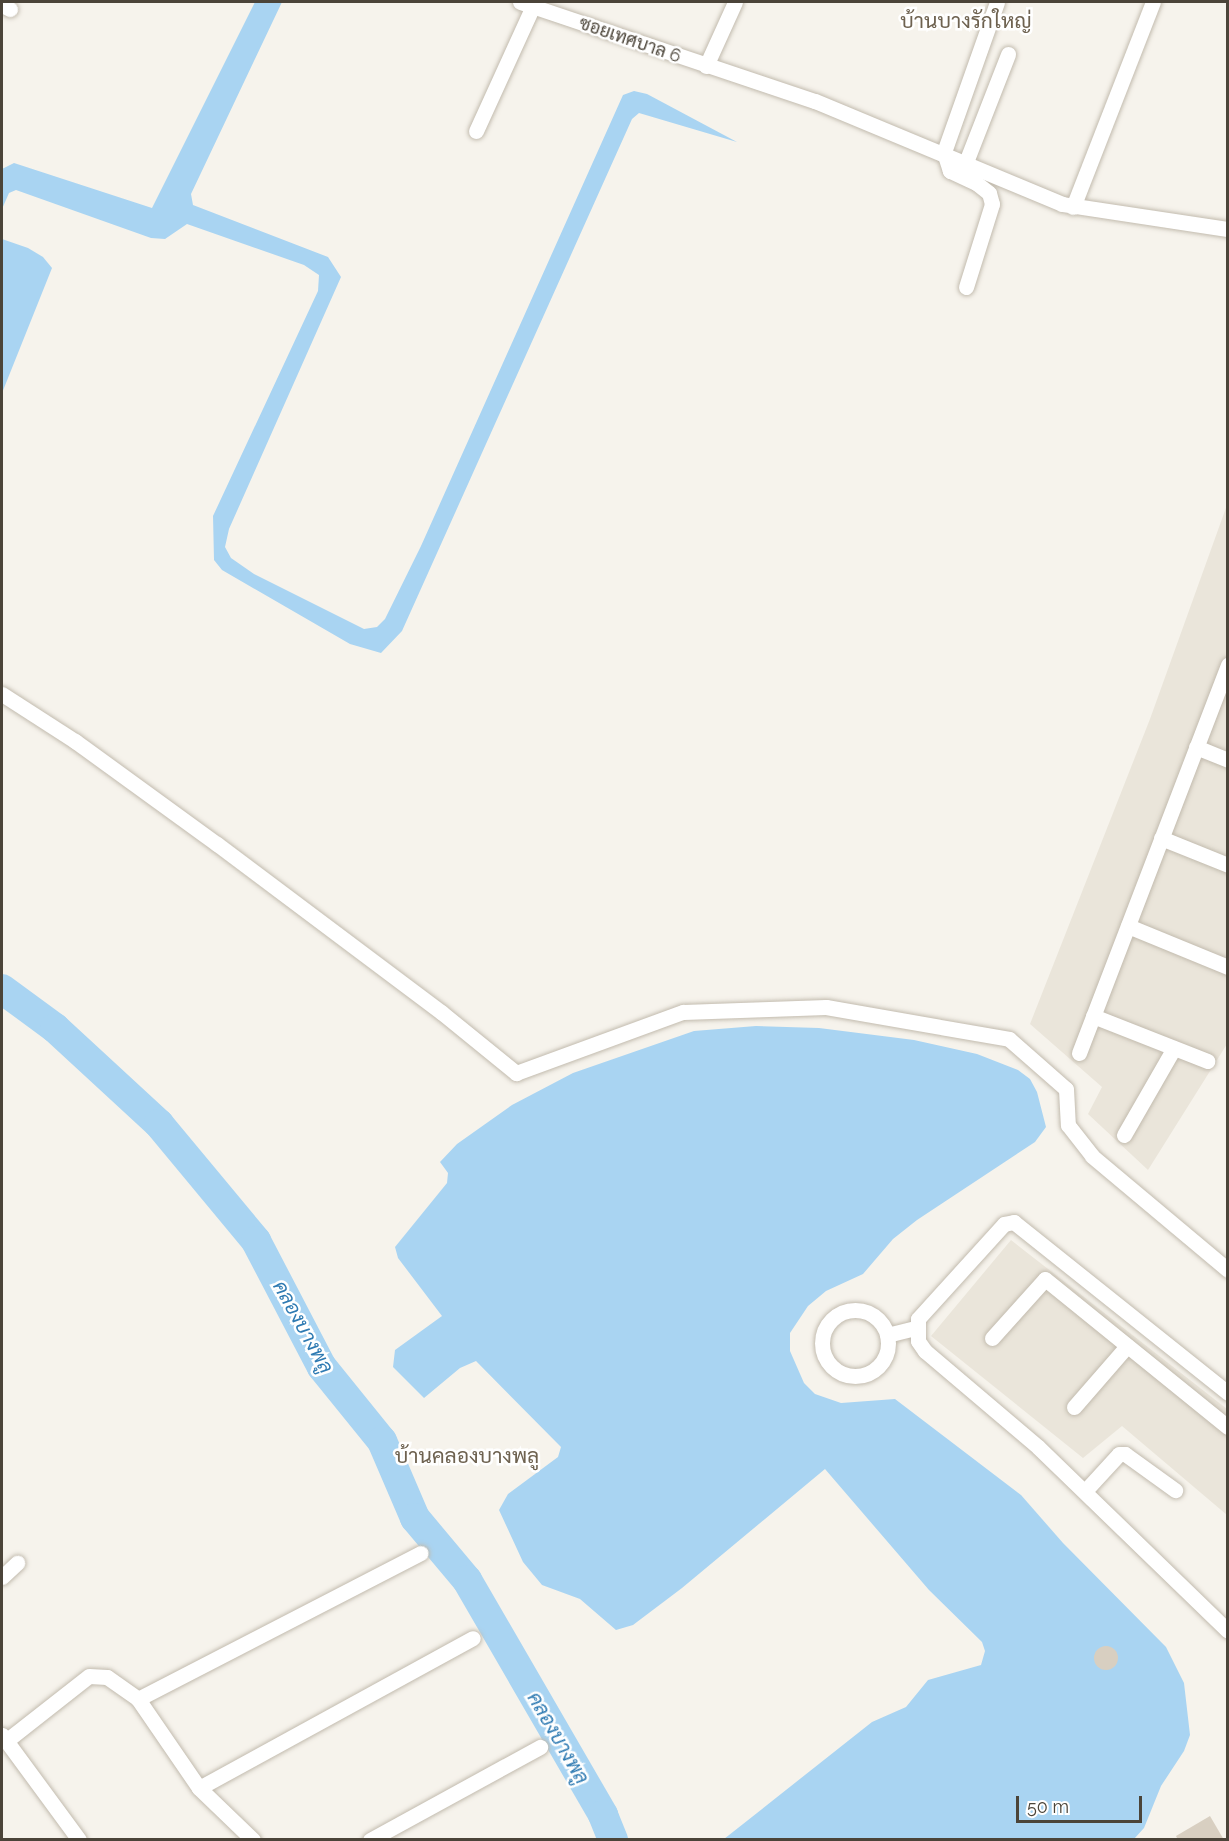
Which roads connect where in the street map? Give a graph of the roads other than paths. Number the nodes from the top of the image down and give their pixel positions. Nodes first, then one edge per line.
1 (735, 2) edge
2 (997, 2) edge
3 (1153, 2) edge
4 (526, 4) edge
5 (1008, 54) dead end
6 (706, 66) junction
7 (476, 130) dead end
8 (944, 152) junction
9 (966, 162) junction
10 (1072, 207) junction
11 (1227, 230) edge
12 (966, 287) dead end
13 (1227, 665) edge
14 (2, 694) edge
15 (1196, 747) junction
16 (1227, 760) edge
17 (1161, 838) junction
18 (1227, 865) edge
19 (1128, 926) junction
20 (1227, 967) edge
21 (1094, 1016) junction
22 (1174, 1048) junction
23 (1079, 1053) dead end
24 (1207, 1061) dead end
25 (1124, 1135) dead end
26 (1227, 1270) edge
27 (916, 1329) junction
28 (887, 1335) junction
29 (992, 1338) dead end
30 (1127, 1346) junction
31 (1227, 1393) edge
32 (1074, 1407) dead end
33 (1227, 1427) edge
34 (1175, 1490) dead end
35 (1085, 1491) junction
36 (421, 1553) dead end
37 (17, 1563) dead end
38 (2, 1577) edge
39 (1227, 1631) edge
40 (473, 1638) dead end
41 (138, 1699) junction
42 (4, 1738) edge
43 (540, 1747) dead end
44 (199, 1788) junction
45 (79, 1839) edge
46 (253, 1839) edge
47 (370, 1839) edge

1 - 6 street
2 - 8 street
3 - 10 street
4 - 6 street, ซอยเทศบาล 6
4 - 7 street
5 - 9 street
6 - 8 street, ซอยเทศบาล 6
8 - 9 street, ซอยเทศบาล 6
8 - 12 street
9 - 10 street, ซอยเทศบาล 6
10 - 11 street, ซอยเทศบาล 6
13 - 15 street
14 - 26 street
15 - 16 street
15 - 17 street
17 - 18 street
17 - 19 street
19 - 20 street
19 - 21 street
21 - 22 street
21 - 23 street
22 - 24 street
22 - 25 street
27 - 28 street
27 - 31 street
27 - 35 street
28 - 28 street
29 - 30 street
30 - 32 street
30 - 33 street
34 - 35 street
35 - 39 street
36 - 41 street
37 - 38 street
40 - 44 street
41 - 42 street
41 - 44 street
42 - 45 street
43 - 47 street
44 - 46 street

